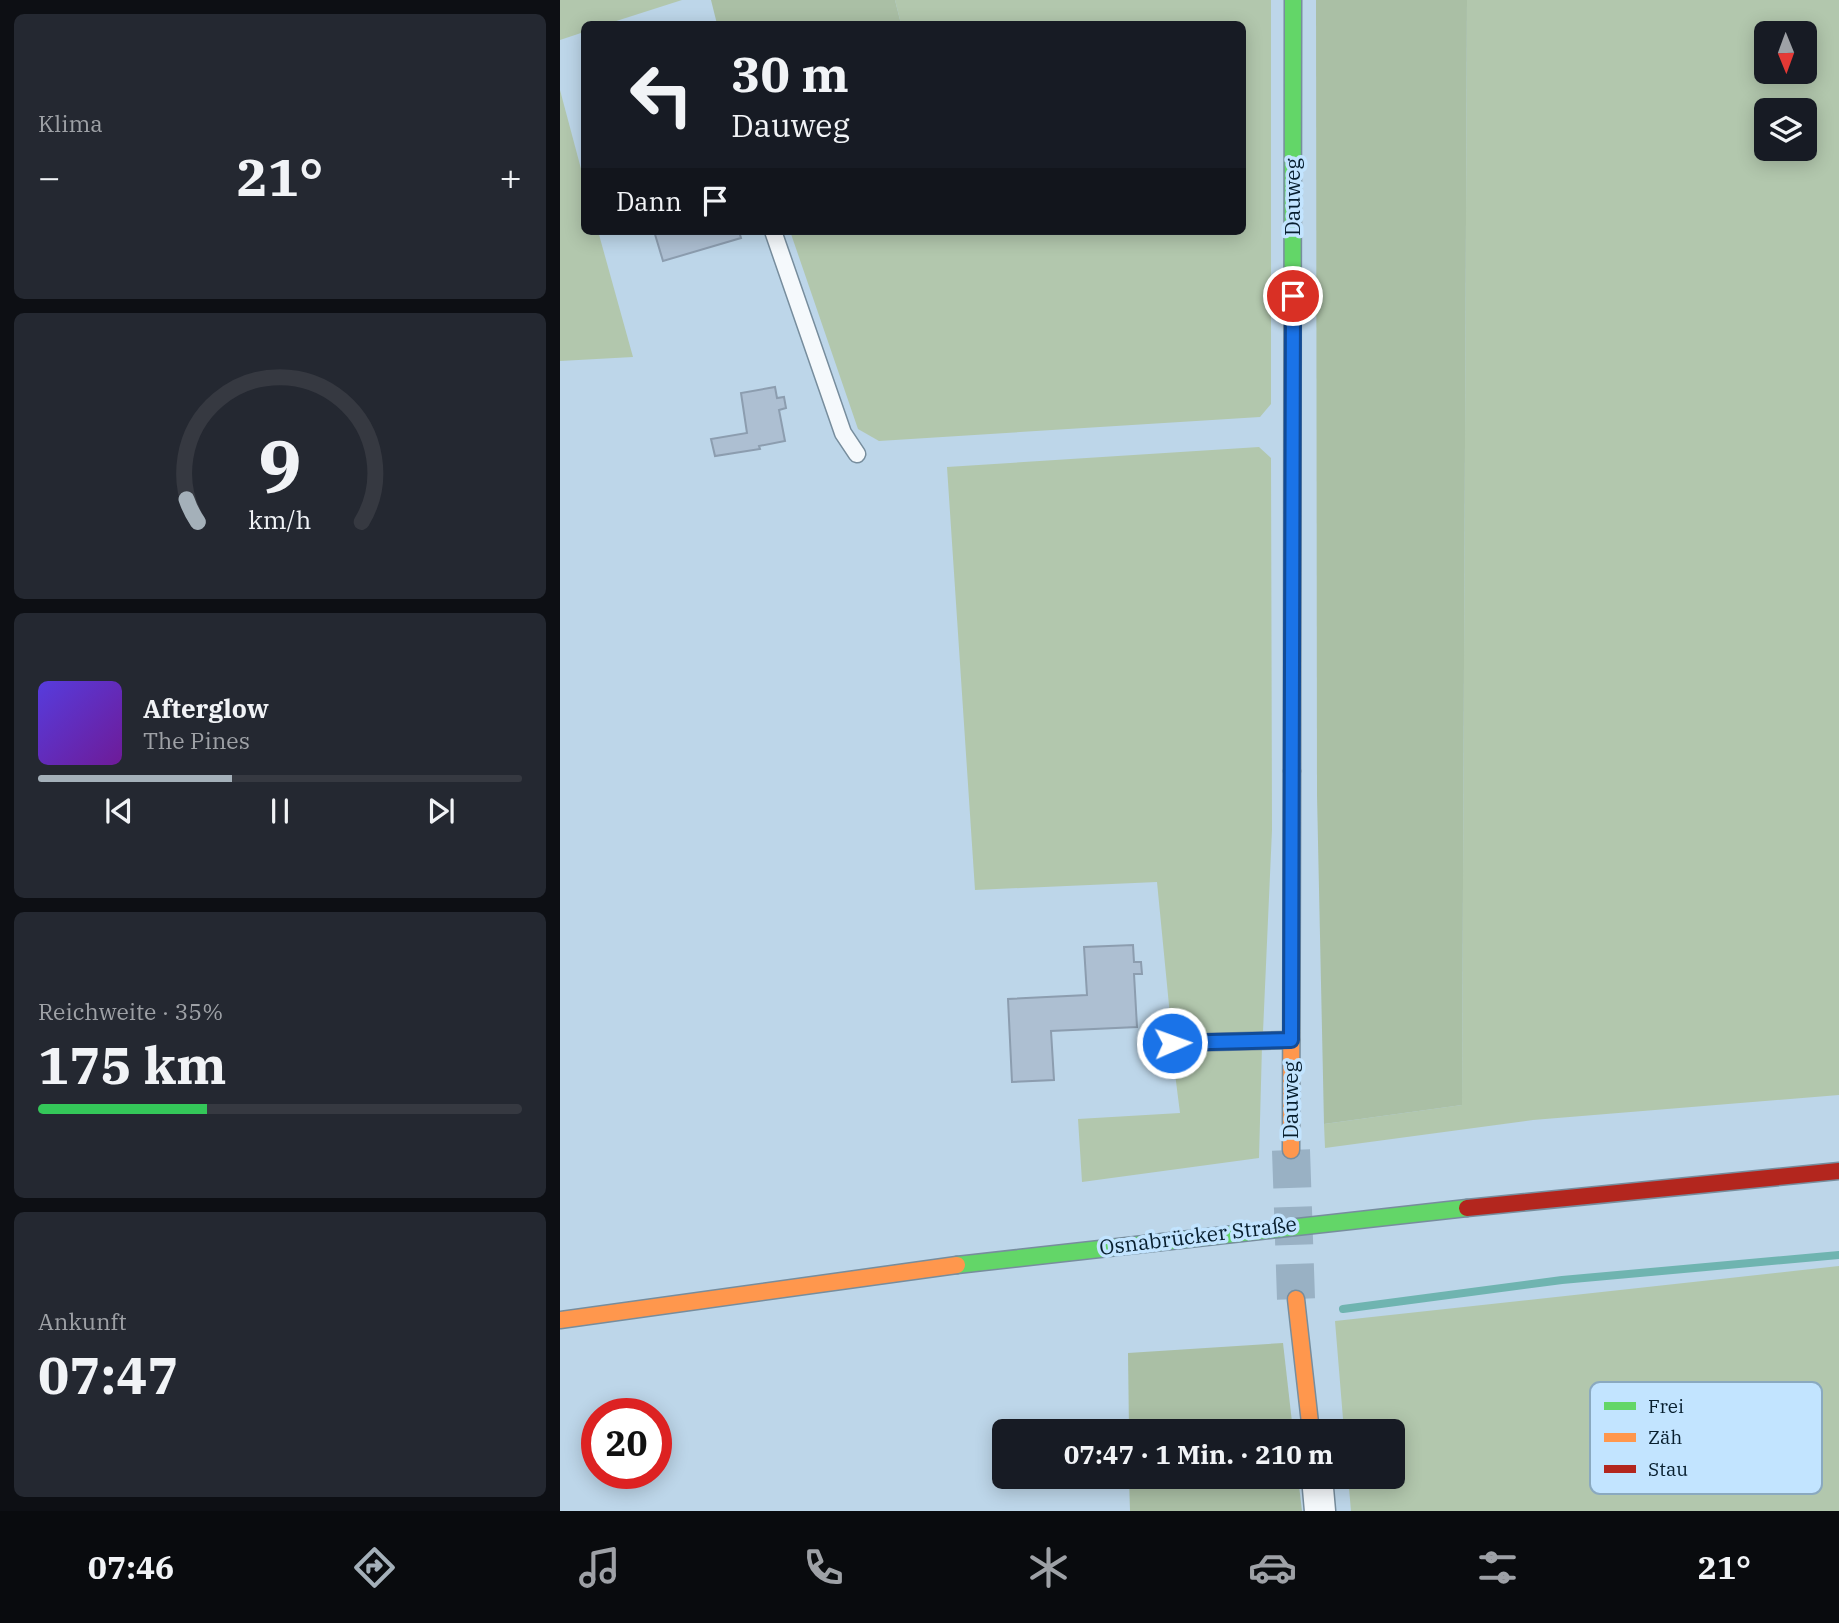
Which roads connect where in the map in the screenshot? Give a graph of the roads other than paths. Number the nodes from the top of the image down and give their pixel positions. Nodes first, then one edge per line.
1 (1293, 0) edge
2 (775, 235) edge
3 (857, 454) dead end
4 (1291, 1040) junction
5 (1172, 1043) dead end
6 (1291, 1150) tunnel mouth
7 (1839, 1171) edge
8 (1296, 1298) tunnel mouth
9 (560, 1320) edge
10 (1310, 1419) edge
11 (1318, 1489) edge
12 (1320, 1511) edge

1 - 4 street, Dauweg
2 - 3 lane
4 - 5 lane
4 - 6 street, Dauweg
7 - 9 street, Osnabrücker Straße
8 - 10 street
11 - 12 street

